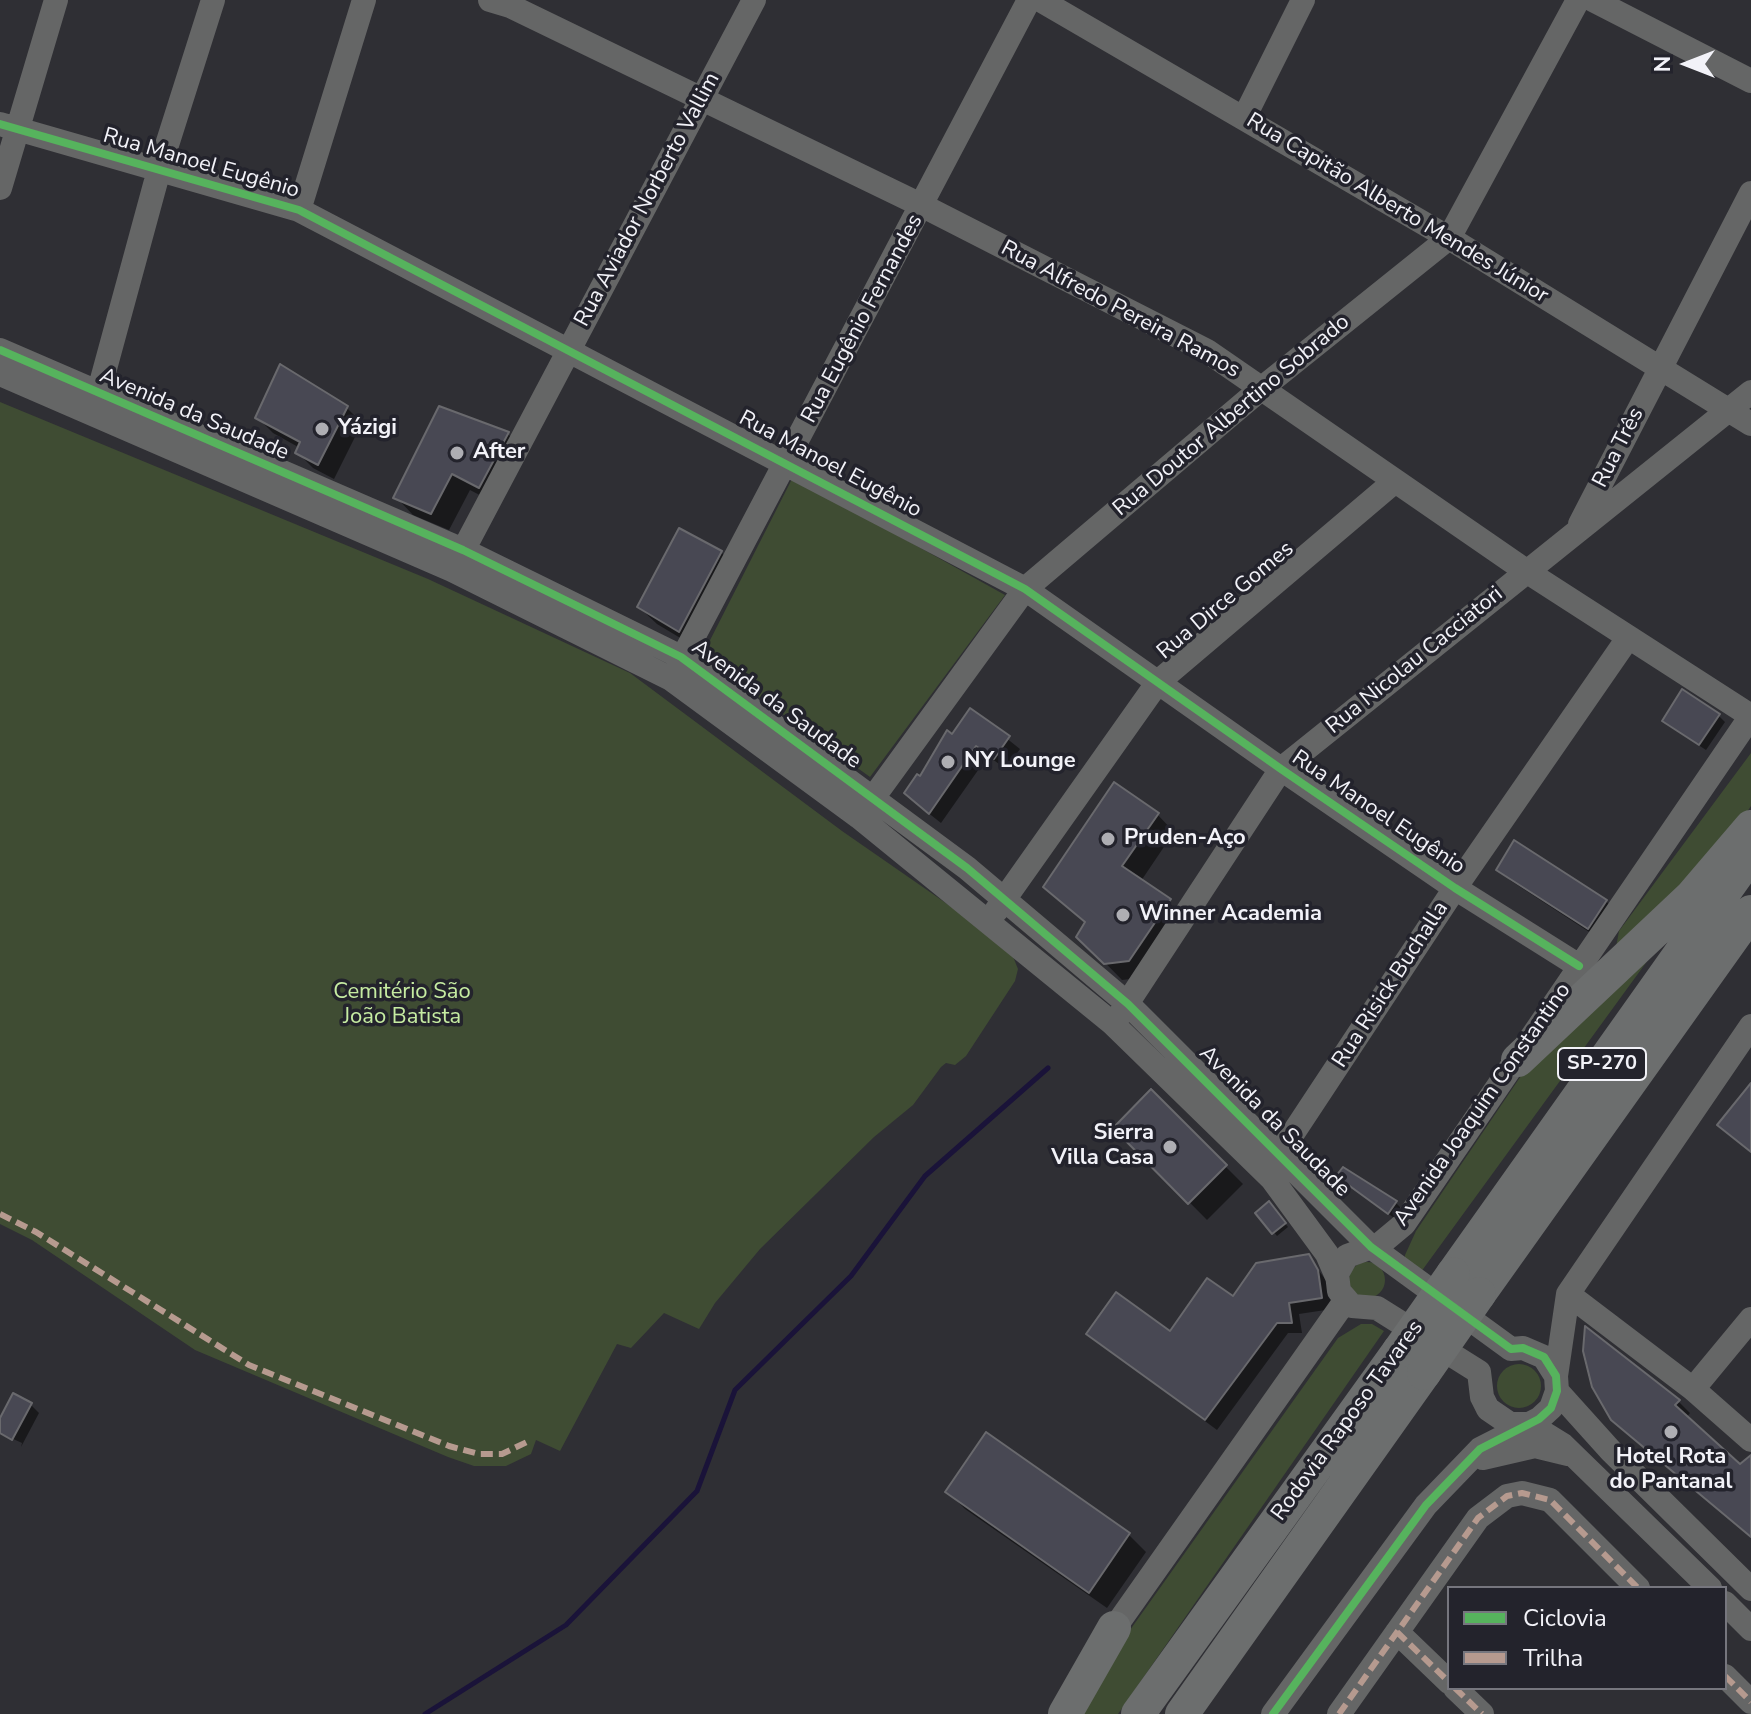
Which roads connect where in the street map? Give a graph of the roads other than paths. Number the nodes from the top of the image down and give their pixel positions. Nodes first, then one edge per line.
1 (56, 0) edge
2 (213, 0) edge
3 (364, 0) edge
4 (754, 0) edge
5 (1029, 0) edge
6 (1040, 0) edge
7 (1303, 0) edge
8 (1578, 0) edge
9 (1593, 0) edge
10 (504, 2) edge
11 (1751, 81) edge
12 (701, 99) junction
13 (1244, 118) junction
14 (9, 126) edge
15 (159, 170) junction
16 (0, 188) edge
17 (1751, 193) edge
18 (923, 206) junction
19 (299, 210) junction
20 (1449, 238) junction
21 (0, 350) edge
22 (569, 350) junction
23 (1660, 366) junction
24 (0, 374) edge
25 (1262, 388) junction
26 (1751, 392) edge
27 (95, 404) junction
28 (1729, 410) junction
29 (1751, 424) edge
30 (788, 463) junction
31 (1395, 481) junction
32 (1577, 530) junction
33 (458, 560) junction
34 (1526, 571) junction
35 (1025, 589) junction
36 (1628, 638) junction
37 (676, 668) junction
38 (1158, 682) junction
39 (1751, 716) edge
40 (1281, 769) junction
41 (866, 808) junction
42 (1751, 827) edge
43 (1751, 854) edge
44 (1455, 888) junction
45 (1004, 900) junction
46 (1751, 912) edge
47 (988, 923) junction
48 (1579, 966) junction
49 (1128, 1004) junction
50 (1112, 1023) junction
51 (1751, 1026) edge
52 (1518, 1060) junction
53 (1215, 1088) junction
54 (1201, 1112) junction
55 (1280, 1153) junction
56 (1272, 1179) junction
57 (1371, 1247) junction
58 (1337, 1277) junction
59 (1466, 1284) junction
60 (1568, 1294) junction
61 (1345, 1301) junction
62 (1751, 1319) edge
63 (1411, 1362) junction
64 (1556, 1384) junction
65 (1693, 1389) junction
66 (1529, 1424) junction
67 (1751, 1440) edge
68 (1575, 1456) junction
69 (1462, 1466) junction
70 (1636, 1586) edge
71 (1708, 1586) edge
72 (1751, 1589) edge
73 (1727, 1605) edge
74 (1114, 1628) junction
75 (1751, 1629) edge
76 (1397, 1632) junction
77 (1727, 1678) edge
78 (1447, 1680) edge
79 (1457, 1690) edge
80 (1751, 1702) edge
81 (1053, 1714) edge
82 (1065, 1714) edge
83 (1138, 1714) edge
84 (1182, 1714) edge
85 (1273, 1714) edge
86 (1339, 1714) edge
87 (1482, 1714) edge

1 - 14 street
2 - 15 street
3 - 19 street
4 - 12 street, Rua Aviador Norberto Vallim
5 - 18 street, Rua Eugênio Fernandes
6 - 13 street, Rua Capitão Alberto Mendes Júnior
7 - 13 street
8 - 20 street, Rua Doutor Albertino Sobrado
9 - 11 street
10 - 12 street, Rua Alfredo Pereira Ramos
12 - 18 street, Rua Alfredo Pereira Ramos
12 - 22 street, Rua Aviador Norberto Vallim
13 - 20 street, Rua Capitão Alberto Mendes Júnior
14 - 15 street, Rua Manoel Eugênio
14 - 16 street
15 - 19 street, Rua Manoel Eugênio
15 - 27 street
17 - 23 street, Rua Três
18 - 25 street, Rua Alfredo Pereira Ramos
18 - 30 street, Rua Eugênio Fernandes
19 - 22 street, Rua Manoel Eugênio
20 - 23 street, Rua Capitão Alberto Mendes Júnior
20 - 25 street, Rua Doutor Albertino Sobrado
21 - 27 street, Avenida da Saudade
22 - 30 street, Rua Manoel Eugênio
22 - 33 street, Rua Aviador Norberto Vallim
23 - 28 street, Rua Capitão Alberto Mendes Júnior
23 - 32 street, Rua Três
24 - 27 street, Avenida da Saudade
25 - 31 street, Rua Alfredo Pereira Ramos
25 - 35 street, Rua Doutor Albertino Sobrado
26 - 28 street, Rua Nicolau Cacciatori
27 - 33 street, Avenida da Saudade
28 - 29 street, Rua Capitão Alberto Mendes Júnior
28 - 32 street, Rua Nicolau Cacciatori
30 - 35 street, Rua Manoel Eugênio
30 - 37 street, Rua Eugênio Fernandes
31 - 34 street, Rua Alfredo Pereira Ramos
31 - 38 street, Rua Dirce Gomes
32 - 34 street, Rua Nicolau Cacciatori
33 - 37 street, Avenida da Saudade
34 - 36 street, Rua Alfredo Pereira Ramos
34 - 40 street, Rua Nicolau Cacciatori
35 - 38 street, Rua Manoel Eugênio
35 - 41 street, Rua Doutor Albertino Sobrado
36 - 39 street, Rua Alfredo Pereira Ramos
36 - 44 street, Rua Risick Buchalla
37 - 41 street, Avenida da Saudade
38 - 40 street, Rua Manoel Eugênio
38 - 45 street, Rua Dirce Gomes
39 - 48 street, Avenida Joaquim Constantino
40 - 44 street, Rua Manoel Eugênio
40 - 49 street, Rua Nicolau Cacciatori
41 - 45 street, Avenida da Saudade
41 - 47 street, Avenida da Saudade
42 - 52 highway
43 - 59 highway, Rodovia Raposo Tavares / SP-270
44 - 48 street, Rua Manoel Eugênio
44 - 55 street, Rua Risick Buchalla
45 - 47 street, Rua Dirce Gomes
45 - 49 street, Avenida da Saudade
46 - 59 highway, Rodovia Raposo Tavares / SP-270
47 - 50 street, Avenida da Saudade
48 - 52 street, Avenida Joaquim Constantino
49 - 50 street, Rua Nicolau Cacciatori
49 - 53 street, Avenida da Saudade
50 - 54 street, Avenida da Saudade
51 - 60 street
52 - 57 street, Avenida Joaquim Constantino
53 - 54 street
53 - 55 street, Avenida da Saudade
54 - 56 street, Avenida da Saudade
55 - 56 street, Rua Risick Buchalla
55 - 57 street, Avenida da Saudade
56 - 58 street, Avenida da Saudade
57 - 58 street, Avenida Joaquim Constantino
57 - 64 street, Avenida da Saudade
58 - 61 street, Avenida da Saudade
59 - 63 highway, Rodovia Raposo Tavares / SP-270, bridge
60 - 64 street
60 - 65 street
61 - 66 street
61 - 74 street
62 - 65 street
63 - 83 highway, Rodovia Raposo Tavares / SP-270
63 - 84 highway, Rodovia Raposo Tavares / SP-270
64 - 66 street
64 - 72 street, Avenida da Saudade
65 - 67 street
66 - 68 street
66 - 69 street
68 - 69 street
68 - 71 street
69 - 85 street
70 - 76 street
73 - 75 street
74 - 81 street
74 - 82 highway
76 - 78 street
76 - 86 street
77 - 80 street
79 - 87 street

